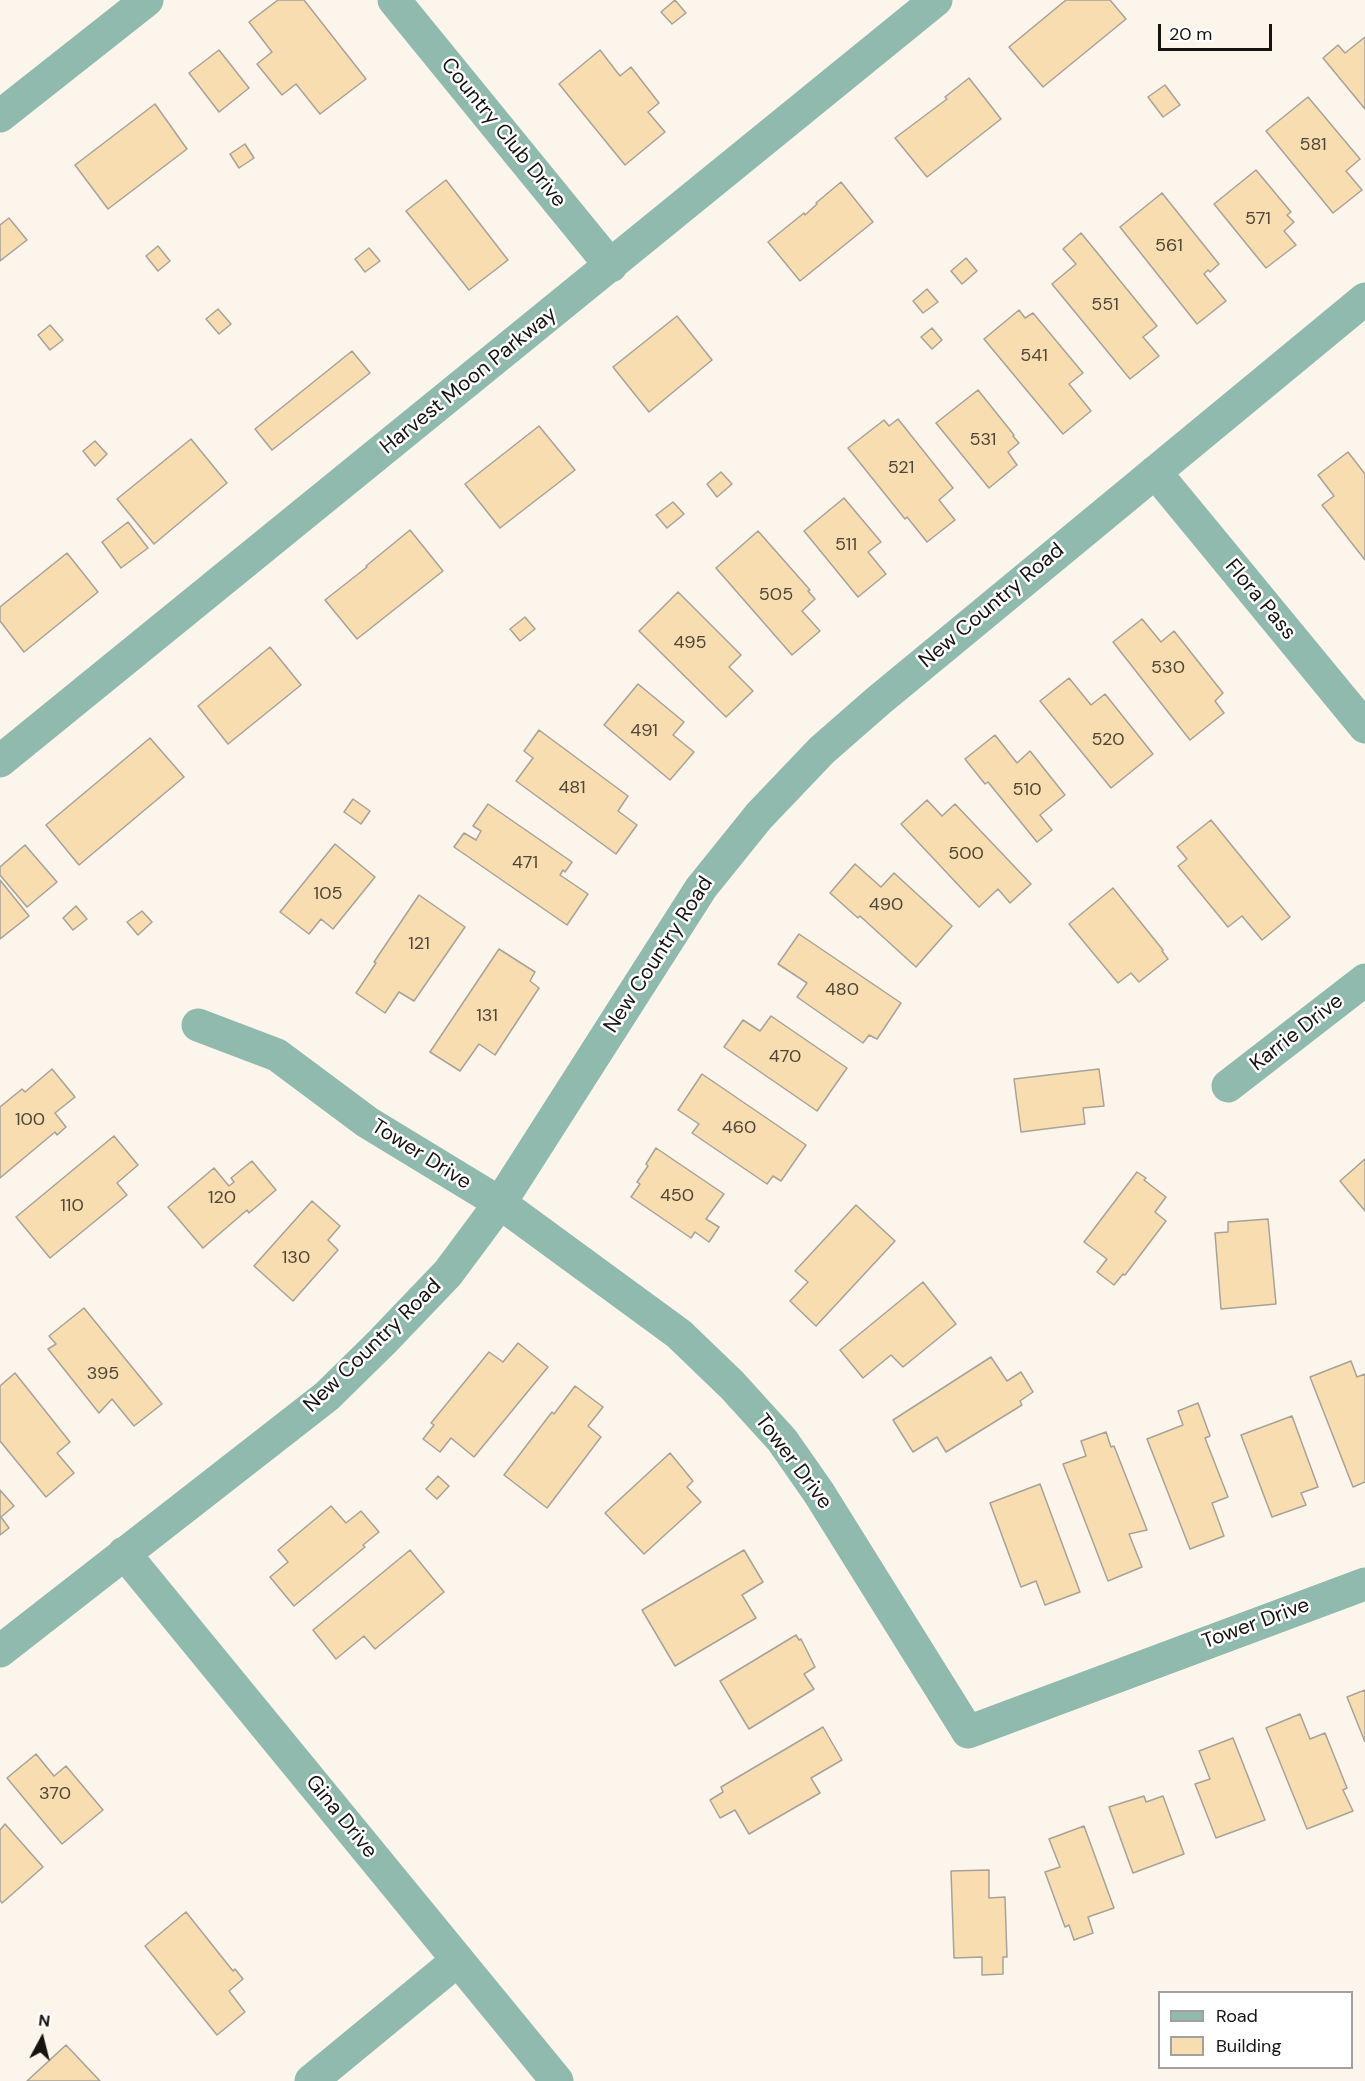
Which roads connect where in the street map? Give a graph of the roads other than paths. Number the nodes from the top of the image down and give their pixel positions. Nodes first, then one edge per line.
1 (147, 0) edge
2 (394, 0) edge
3 (936, 0) edge
4 (0, 116) edge
5 (611, 266) junction
6 (1365, 299) edge
7 (1155, 472) junction
8 (1365, 727) edge
9 (0, 761) edge
10 (1365, 980) edge
11 (198, 1025) dead end
12 (1228, 1086) dead end
13 (500, 1203) junction
14 (124, 1553) junction
15 (1365, 1584) edge
16 (0, 1651) edge
17 (458, 1960) junction
18 (311, 2081) edge
19 (557, 2081) edge

1 - 4 street
2 - 5 street, Country Club Drive
3 - 5 street, Harvest Moon Parkway
5 - 9 street, Harvest Moon Parkway
6 - 7 street, New Country Road
7 - 8 street, Flora Pass
7 - 13 street, New Country Road
10 - 12 street, Karrie Drive
11 - 13 street, Tower Drive
13 - 14 street, New Country Road
13 - 15 street, Tower Drive
14 - 16 street, New Country Road
14 - 17 street, Gina Drive
17 - 18 street
17 - 19 street, Gina Drive

